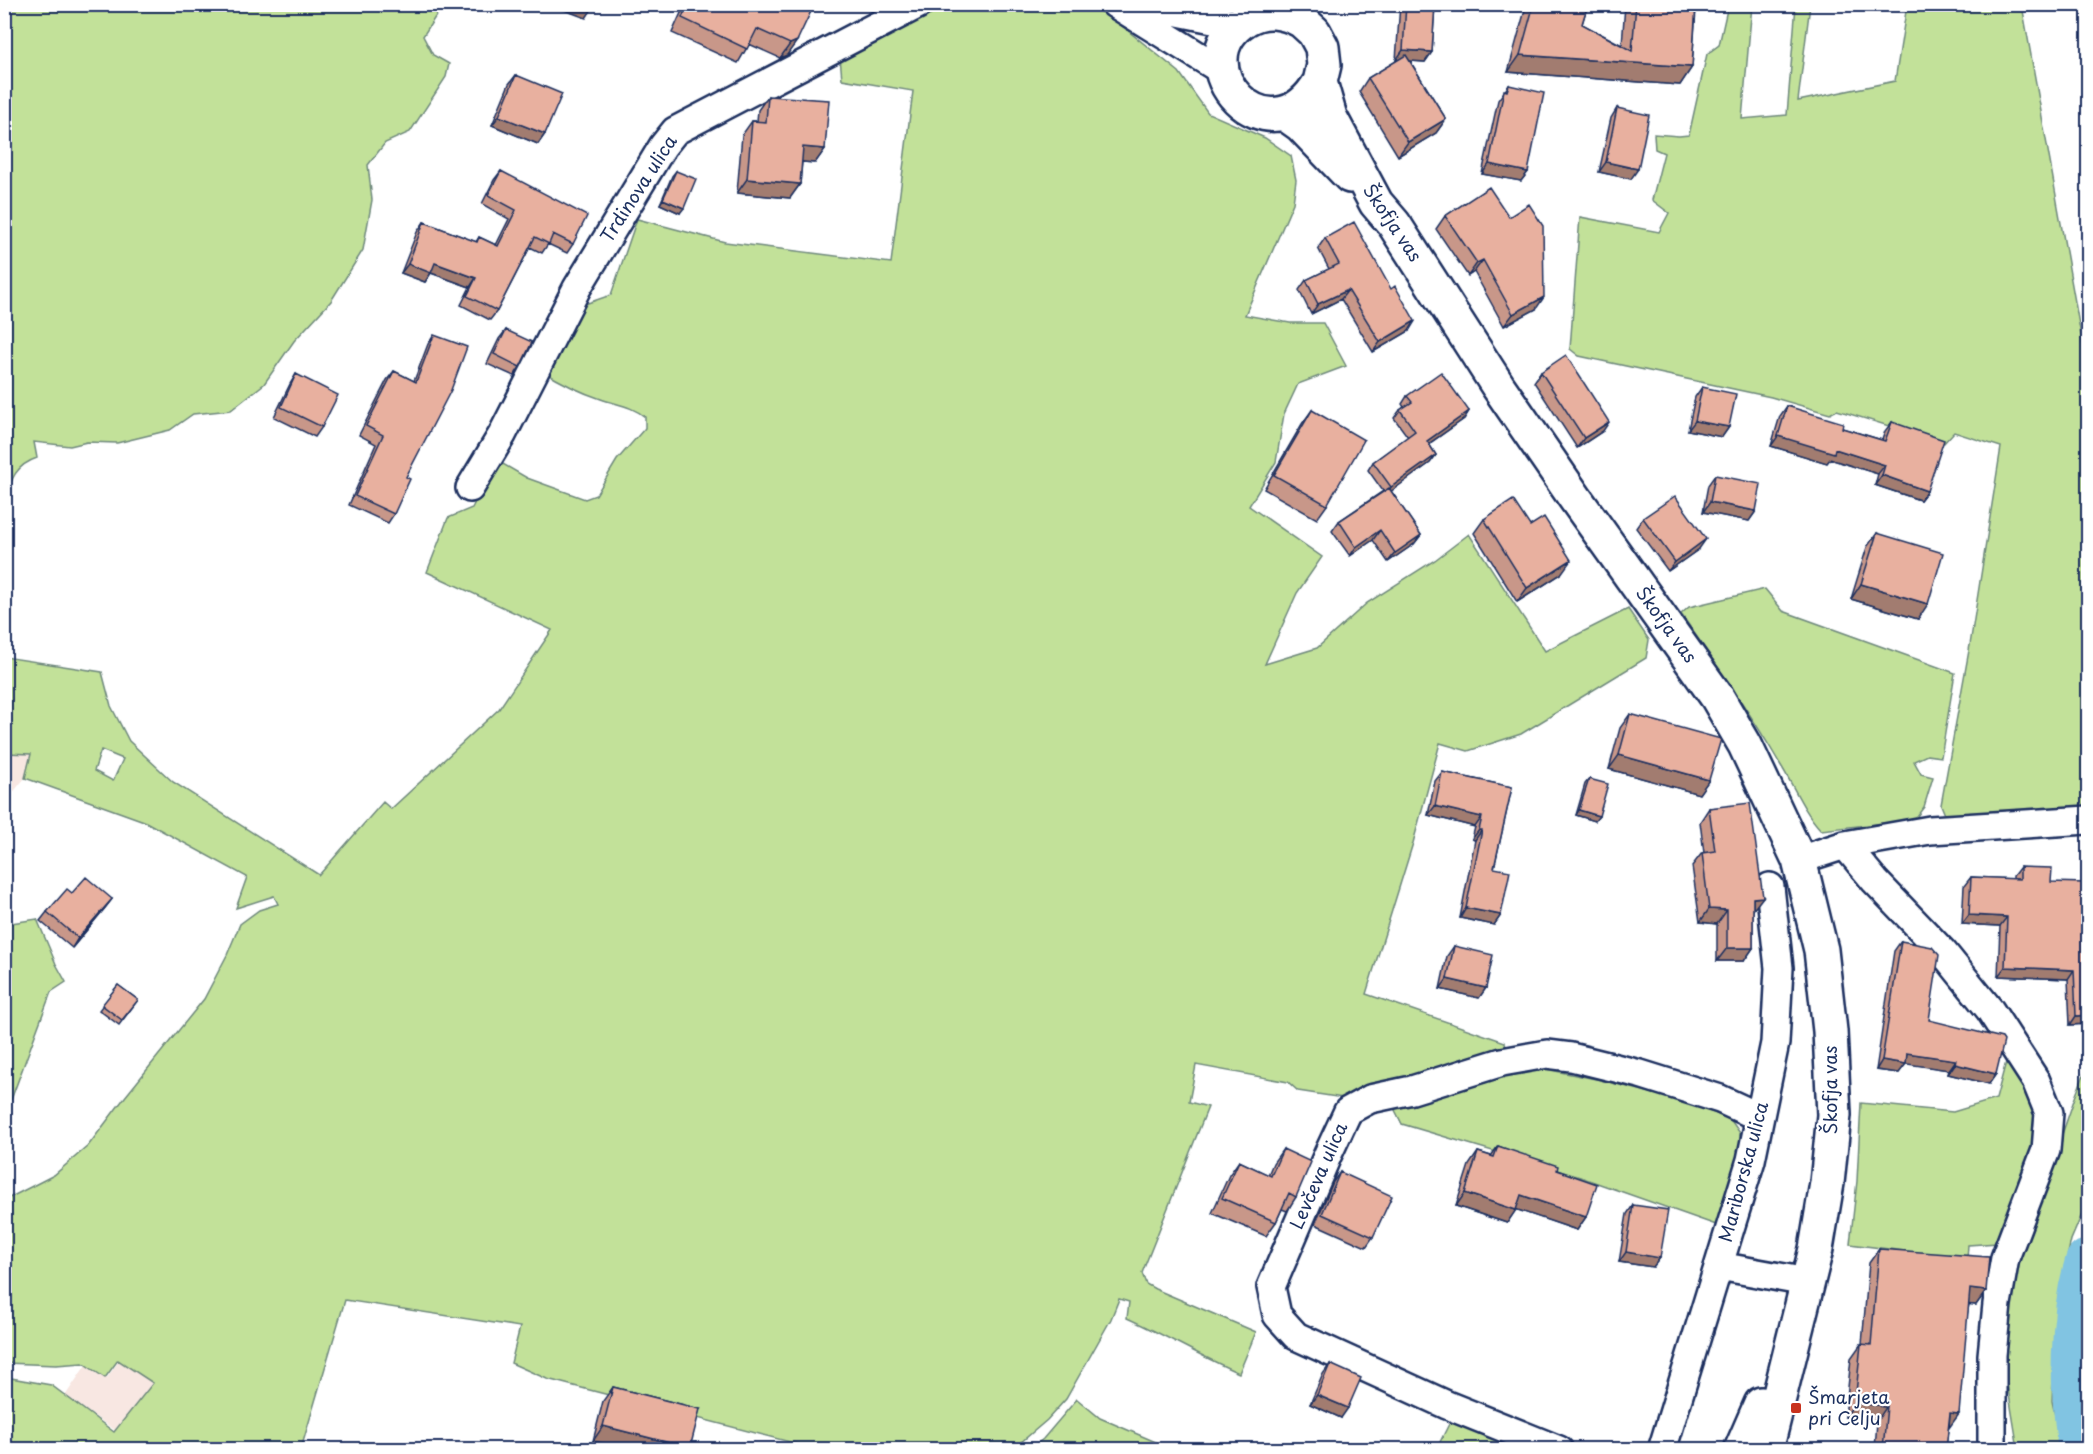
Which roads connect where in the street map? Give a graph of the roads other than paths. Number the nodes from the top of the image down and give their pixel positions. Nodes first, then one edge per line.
1 (919, 4) edge
2 (1115, 4) edge
3 (1138, 4) edge
4 (1300, 13) edge
5 (1250, 14) edge
6 (1221, 70) junction
7 (1320, 82) junction
8 (1284, 113) junction
9 (1376, 203) junction
10 (470, 488) dead end
11 (2088, 820) edge
12 (1845, 845) junction
13 (1799, 860) junction
14 (1770, 887) dead end
15 (1760, 1117) junction
16 (1719, 1266) junction
17 (1807, 1282) junction
18 (1798, 1314) junction
19 (1559, 1449) edge
20 (1662, 1449) edge
21 (1741, 1449) edge
22 (1766, 1449) edge
23 (1992, 1449) edge

1 - 10 street, Trdinova ulica
2 - 6 street
3 - 5 street
4 - 5 main road
4 - 7 main road, Škofja vas
5 - 6 main road
6 - 8 main road
7 - 8 main road
7 - 9 main road, Škofja vas
8 - 9 main road
9 - 13 main road, Škofja vas
11 - 12 street
12 - 13 street
12 - 23 street
13 - 17 main road, Škofja vas
14 - 15 street, Mariborska ulica
15 - 16 street, Mariborska ulica
15 - 19 street, Levčeva ulica
16 - 17 street
16 - 20 street, Mariborska ulica
17 - 18 main road, Škofja vas
18 - 21 main road
18 - 22 main road

